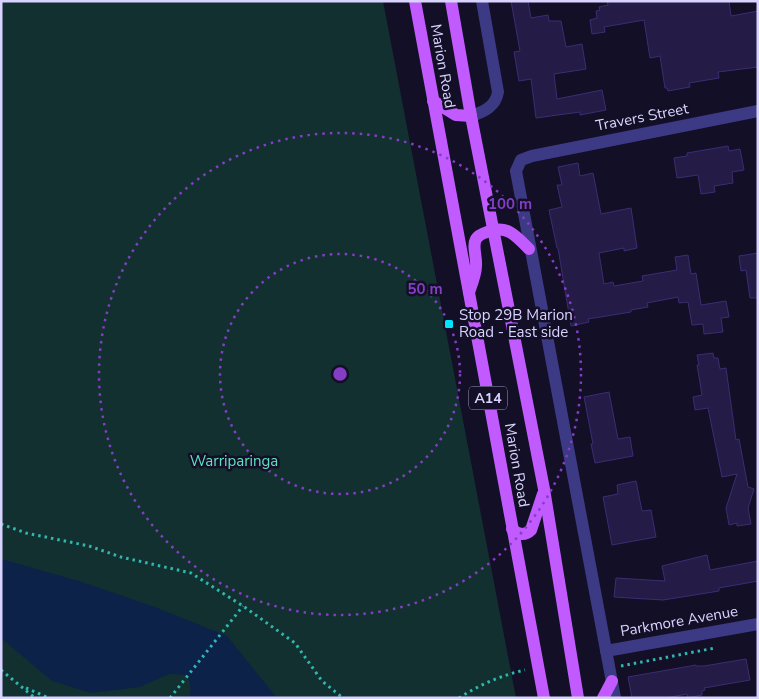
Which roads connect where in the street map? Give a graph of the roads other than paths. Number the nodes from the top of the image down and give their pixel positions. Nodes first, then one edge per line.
1 (415, 1) edge
2 (451, 1) edge
3 (482, 1) edge
4 (433, 101) junction
5 (758, 111) edge
6 (471, 116) junction
7 (493, 230) junction
8 (529, 249) junction
9 (469, 295) junction
10 (544, 489) junction
11 (512, 529) junction
12 (758, 624) edge
13 (606, 651) junction
14 (612, 681) junction
15 (544, 697) edge
16 (578, 698) edge
17 (603, 698) edge
18 (615, 698) edge

1 - 4 main road, Marion Road / A14
2 - 6 main road, Marion Road / A14
3 - 6 street, Marion Road
4 - 6 main road
4 - 9 main road, Marion Road / A14
5 - 8 street, Travers Street
6 - 7 main road, Marion Road / A14
7 - 8 main road
7 - 9 main road
7 - 10 main road, Marion Road / A14
8 - 13 street
9 - 11 main road, Marion Road / A14
10 - 11 main road
10 - 16 main road, Marion Road / A14
11 - 15 main road, Marion Road / A14
12 - 13 street, Parkmore Avenue
13 - 14 street
14 - 17 main road
14 - 18 street

